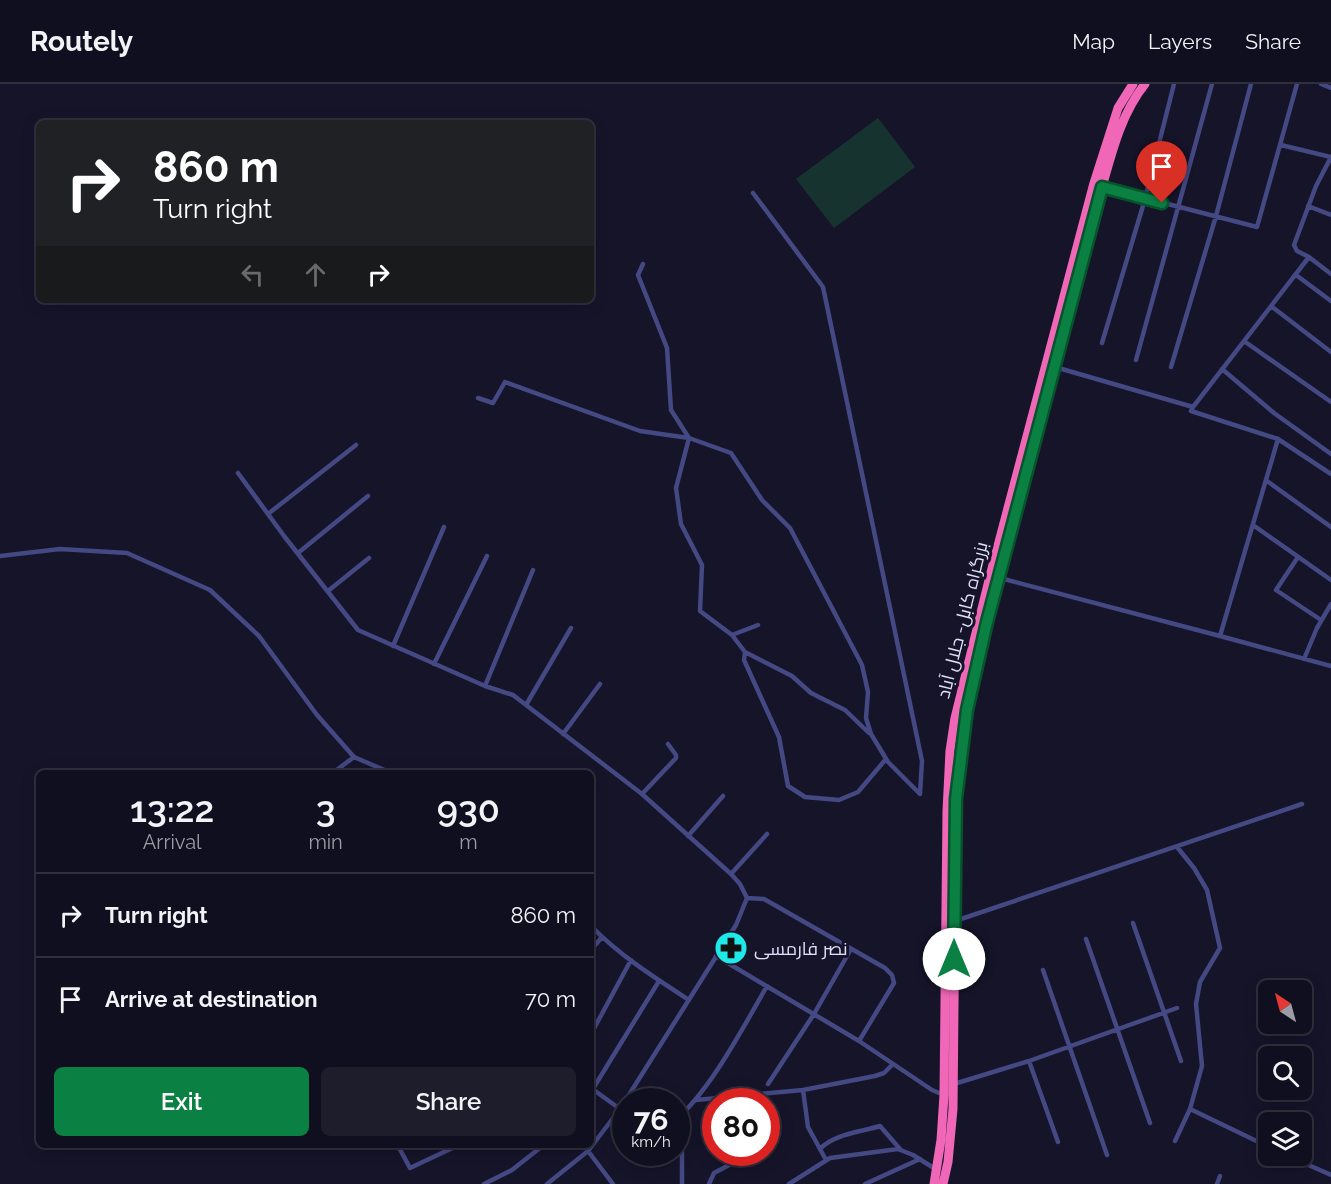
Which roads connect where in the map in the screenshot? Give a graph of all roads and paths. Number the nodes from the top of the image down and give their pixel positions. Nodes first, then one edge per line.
1 (1133, 84) edge
2 (1145, 84) edge
3 (1174, 84) edge
4 (1212, 84) edge
5 (1251, 84) edge
6 (1297, 84) edge
7 (1321, 84) edge
8 (1331, 88) edge
9 (1281, 145) junction
10 (1102, 187) junction
11 (753, 193) dead end
12 (1145, 199) junction
13 (1308, 206) junction
14 (1179, 207) junction
15 (1331, 215) edge
16 (1216, 216) junction
17 (1309, 257) junction
18 (643, 264) dead end
19 (1331, 273) edge
20 (1296, 275) junction
21 (1331, 301) edge
22 (1271, 306) junction
23 (1244, 341) junction
24 (1102, 343) dead end
25 (1331, 352) edge
26 (1136, 360) dead end
27 (1050, 366) junction
28 (1172, 367) dead end
29 (1222, 369) junction
30 (478, 398) dead end
31 (1331, 402) edge
32 (1193, 407) junction
33 (689, 438) junction
34 (1278, 439) junction
35 (356, 445) dead end
36 (1331, 454) edge
37 (238, 473) dead end
38 (1331, 474) edge
39 (1267, 481) junction
40 (368, 496) dead end
41 (268, 514) junction
42 (1253, 525) junction
43 (444, 527) dead end
44 (1331, 527) edge
45 (297, 553) junction
46 (0, 556) edge
47 (487, 556) dead end
48 (1298, 556) junction
49 (369, 558) dead end
50 (533, 570) dead end
51 (1000, 578) junction
52 (1331, 580) edge
53 (328, 591) junction
54 (1331, 604) edge
55 (1323, 618) junction
56 (1331, 619) edge
57 (758, 625) dead end
58 (572, 628) dead end
59 (732, 635) junction
60 (1220, 636) junction
61 (393, 646) junction
62 (745, 652) junction
63 (1304, 659) junction
64 (434, 664) junction
65 (1331, 666) edge
66 (600, 684) dead end
67 (484, 686) junction
68 (526, 705) junction
69 (563, 734) junction
70 (871, 734) junction
71 (668, 744) dead end
72 (354, 757) junction
73 (886, 759) junction
74 (337, 770) edge
75 (380, 770) edge
76 (642, 794) junction
77 (723, 796) dead end
78 (1302, 804) dead end
79 (767, 834) dead end
80 (688, 836) junction
81 (1176, 847) junction
82 (730, 874) junction
83 (747, 898) junction
84 (951, 922) junction
85 (1133, 923) dead end
86 (594, 929) edge
87 (602, 937) junction
88 (1086, 939) dead end
89 (594, 946) edge
90 (851, 949) junction
91 (716, 956) junction
92 (631, 960) junction
93 (1043, 970) dead end
94 (658, 981) junction
95 (767, 986) junction
96 (689, 1000) junction
97 (1177, 1008) dead end
98 (1164, 1012) junction
99 (814, 1014) junction
100 (594, 1028) edge
101 (1116, 1029) junction
102 (859, 1041) junction
103 (1069, 1046) junction
104 (1029, 1061) junction
105 (1181, 1061) dead end
106 (893, 1064) junction
107 (768, 1084) dead end
108 (954, 1084) junction
109 (594, 1085) edge
110 (633, 1088) edge
111 (803, 1089) junction
112 (594, 1092) edge
113 (944, 1095) junction
114 (696, 1100) junction
115 (612, 1104) edge
116 (1190, 1109) junction
117 (612, 1120) edge
118 (1150, 1124) dead end
119 (1175, 1141) dead end
120 (1058, 1142) dead end
121 (1258, 1142) edge
122 (594, 1143) edge
123 (399, 1148) edge
124 (452, 1148) edge
125 (541, 1148) edge
126 (590, 1148) edge
127 (820, 1149) junction
128 (901, 1150) junction
129 (588, 1151) junction
130 (1107, 1155) dead end
131 (920, 1159) junction
132 (826, 1160) junction
133 (727, 1166) edge
134 (1311, 1166) edge
135 (937, 1170) junction
136 (1331, 1175) edge
137 (1220, 1176) dead end
138 (483, 1184) edge
139 (547, 1184) edge
140 (613, 1184) edge
141 (682, 1184) edge
142 (709, 1184) edge
143 (789, 1184) edge
144 (866, 1184) edge
145 (934, 1184) edge
146 (943, 1184) edge
147 (1217, 1184) edge

1 - 27 highway, بزرگراه کابل- جلال آباد
2 - 10 highway, بزرگراه کابل- جلال آباد
3 - 12 street
4 - 14 street
5 - 16 street
6 - 9 street
7 - 8 street
9 - 13 street
9 - 16 street
10 - 12 street
10 - 27 highway, بزرگراه کابل- جلال آباد
11 - 73 street
12 - 14 street
12 - 24 street
13 - 15 street
13 - 17 street
14 - 16 street
14 - 26 street
16 - 28 street
17 - 19 street
17 - 20 street
18 - 33 street
20 - 21 street
20 - 22 street
22 - 23 street
22 - 25 street
23 - 29 street
23 - 31 street
27 - 32 street
27 - 51 highway, بزرگراه کابل- جلال آباد
27 - 84 highway, بزرگراه کابل- جلال آباد
29 - 32 street
29 - 36 street
30 - 33 street
32 - 34 street
33 - 59 street
33 - 70 street
34 - 38 street
34 - 39 street
35 - 41 street
37 - 41 street
39 - 42 street
39 - 44 street
40 - 45 street
41 - 45 street
42 - 48 street
42 - 60 street
43 - 61 street
45 - 53 street
46 - 72 street
47 - 64 street
48 - 52 street
48 - 55 street
49 - 53 street
50 - 67 street
51 - 60 street
51 - 84 highway, بزرگراه کابل- جلال آباد
53 - 61 street
54 - 55 street
55 - 56 street
55 - 63 street
57 - 59 street
58 - 68 street
59 - 62 street
60 - 63 street
61 - 64 street
62 - 70 street
62 - 73 street
63 - 65 street
64 - 67 street
66 - 69 street
67 - 68 street
68 - 69 street
69 - 76 street
70 - 73 street
71 - 76 street
72 - 74 street
72 - 75 street
76 - 80 street
77 - 80 street
78 - 81 street
79 - 82 street
80 - 82 street
81 - 84 street
81 - 116 street
82 - 83 street
83 - 90 street
83 - 91 street
84 - 108 highway, بزرگراه کابل- جلال آباد
84 - 113 highway, بزرگراه کابل- جلال آباد
85 - 98 street
86 - 87 street
87 - 89 street
87 - 92 street
88 - 101 street
90 - 99 street
90 - 102 street
91 - 95 street
91 - 96 street
92 - 94 street
92 - 100 street
93 - 103 street
94 - 96 street
94 - 109 street
95 - 99 street
95 - 114 street
96 - 110 street
97 - 98 street
98 - 101 street
98 - 105 street
99 - 102 street
99 - 107 street
101 - 103 street
101 - 118 street
102 - 106 street
103 - 104 street
103 - 130 street
104 - 108 street
104 - 120 street
106 - 111 street
106 - 113 street
108 - 146 highway, بزرگراه کابل- جلال آباد
111 - 114 street
111 - 127 street
112 - 115 street
113 - 135 highway, بزرگراه کابل- جلال آباد
114 - 141 street
116 - 119 street
116 - 121 street
117 - 122 street
123 - 124 street
125 - 138 street
126 - 129 street
127 - 128 street
127 - 132 street
128 - 131 street
128 - 132 street
129 - 139 street
129 - 140 street
131 - 135 street
131 - 144 street
132 - 143 street
133 - 142 street
134 - 136 street
135 - 145 highway, بزرگراه کابل- جلال آباد
137 - 147 street

